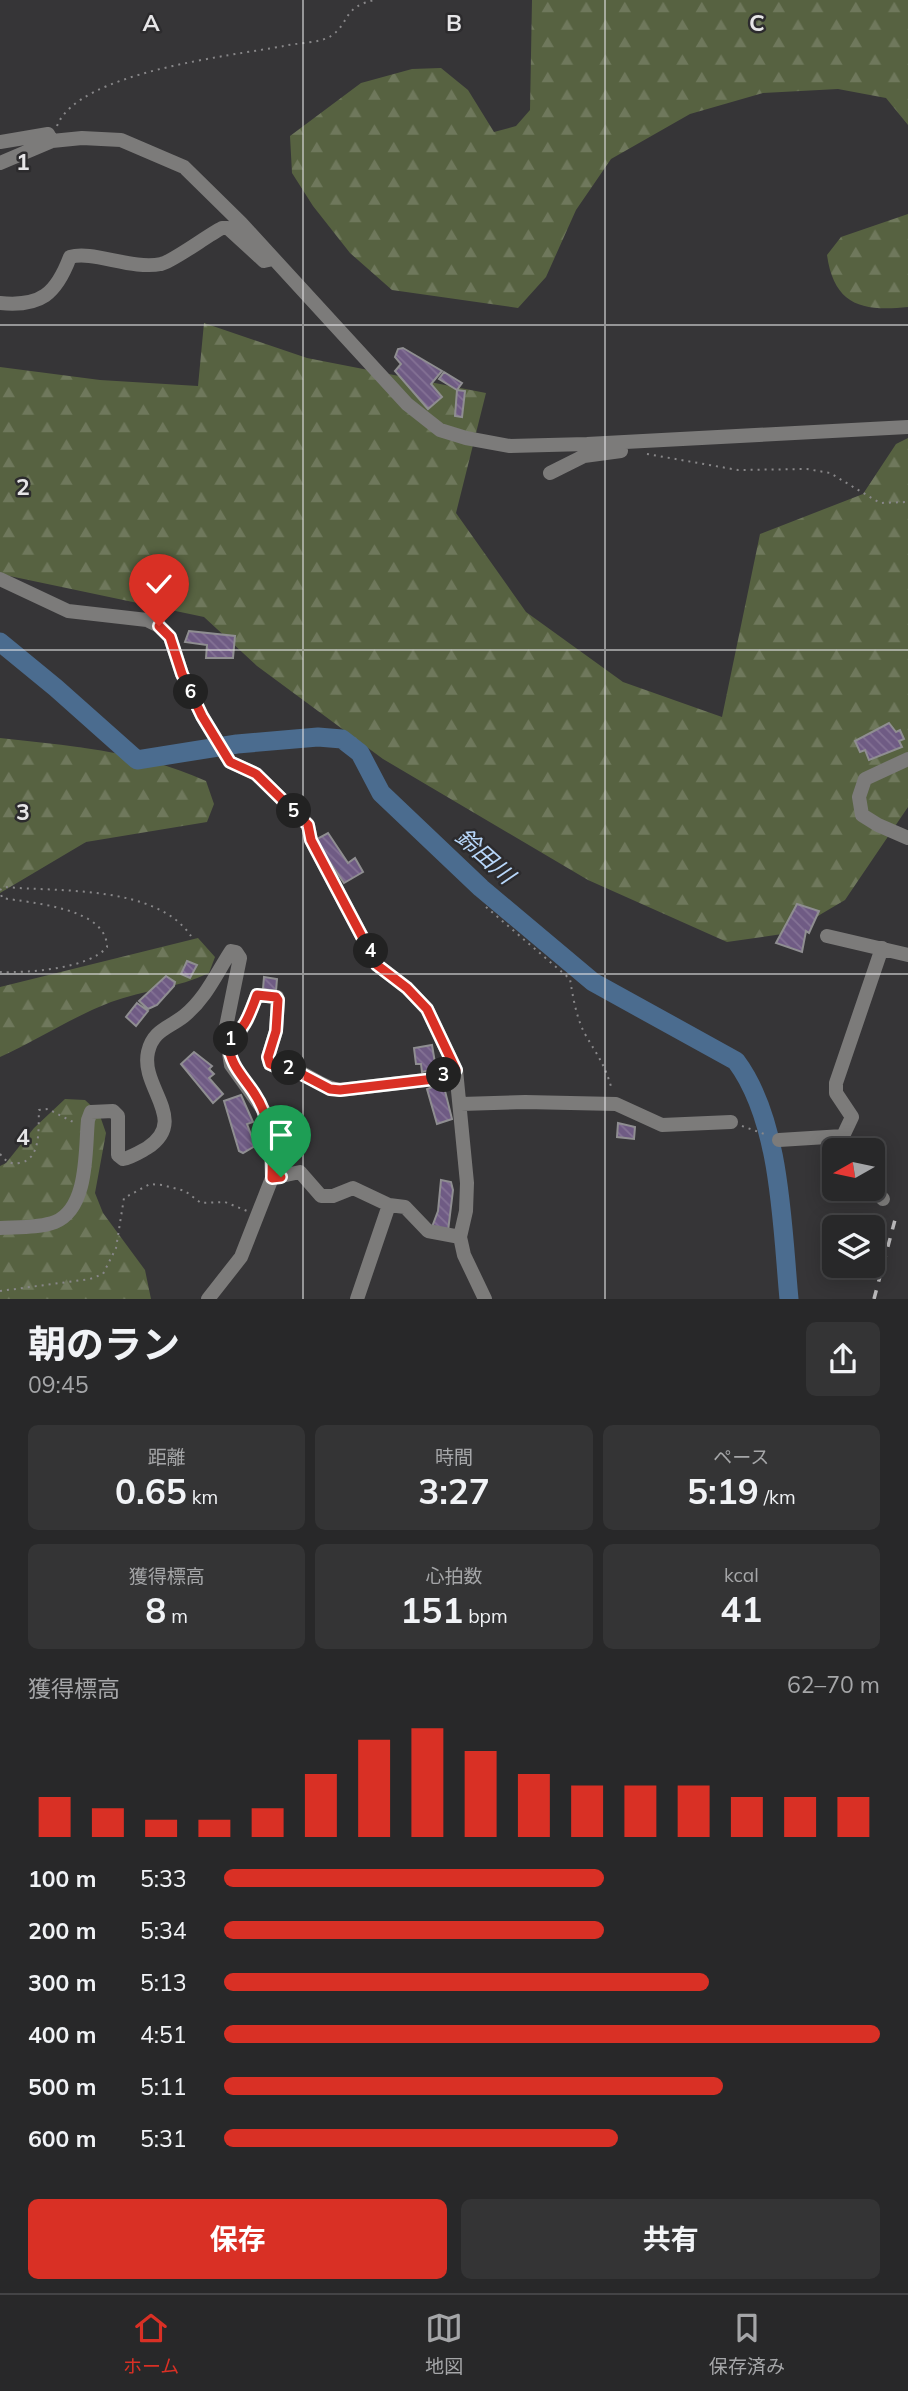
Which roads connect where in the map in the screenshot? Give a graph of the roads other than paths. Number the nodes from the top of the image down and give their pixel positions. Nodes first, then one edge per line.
1 (0, 142) edge
2 (51, 142) junction
3 (0, 163) edge
4 (274, 259) junction
5 (0, 303) edge
6 (908, 427) edge
7 (625, 446) junction
8 (550, 473) dead end
9 (0, 579) edge
10 (908, 760) edge
11 (908, 838) edge
12 (827, 936) dead end
13 (882, 948) junction
14 (908, 955) edge
15 (227, 1041) junction
16 (456, 1070) junction
17 (461, 1104) junction
18 (732, 1122) road end
19 (846, 1138) edge
20 (779, 1140) road end
21 (822, 1142) edge
22 (272, 1178) junction
23 (389, 1205) junction
24 (0, 1227) edge
25 (460, 1237) junction
26 (208, 1299) edge
27 (357, 1299) edge
28 (485, 1299) edge

1 - 2 street
2 - 3 street
2 - 4 street
4 - 5 street
4 - 7 street
6 - 7 street
7 - 8 street
9 - 16 street
10 - 11 street
12 - 13 street
13 - 14 street
13 - 19 street
15 - 16 street
15 - 22 street
15 - 24 street
16 - 17 street
17 - 18 street
17 - 25 street
20 - 21 street
22 - 23 street
22 - 26 street
23 - 25 street
23 - 27 street
25 - 28 street

